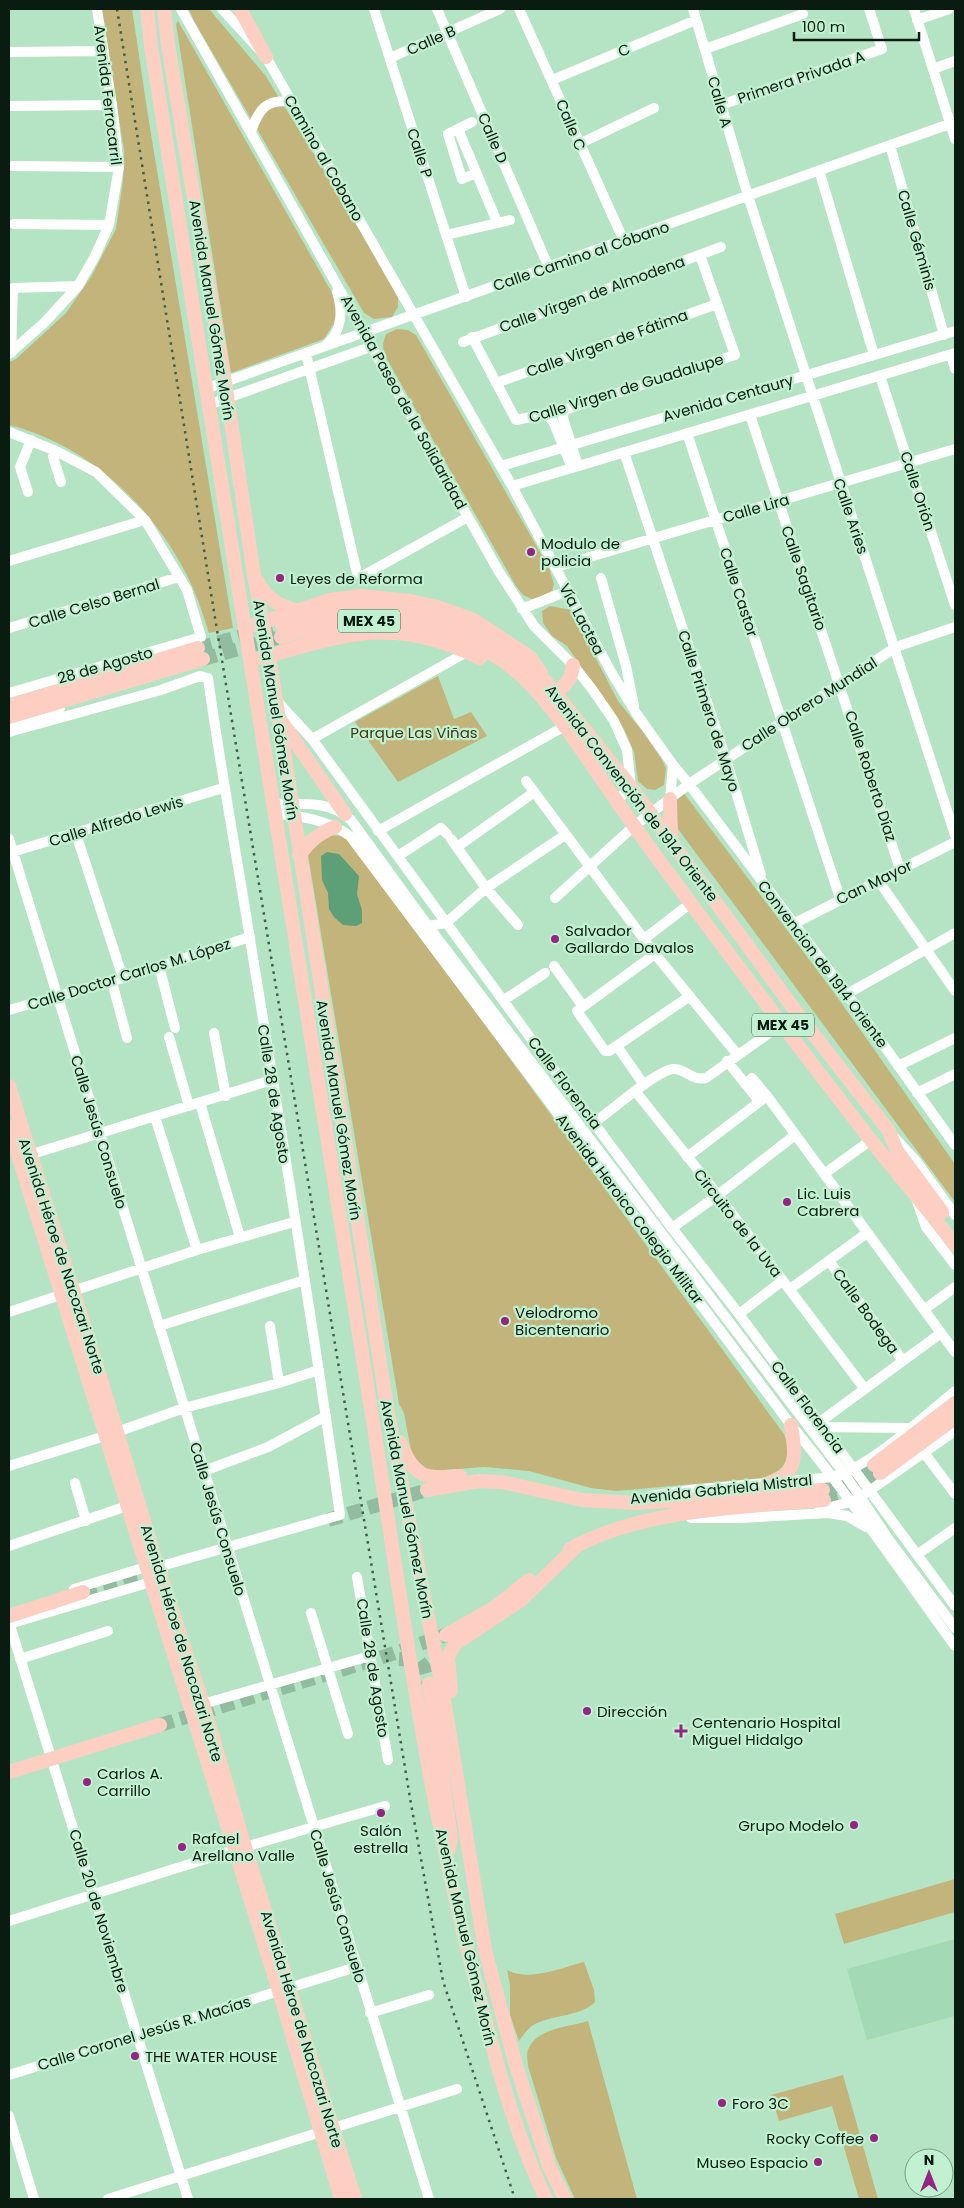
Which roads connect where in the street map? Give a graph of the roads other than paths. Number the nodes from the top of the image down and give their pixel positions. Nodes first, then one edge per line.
1 (97, 9) edge
2 (147, 9) edge
3 (164, 9) edge
4 (181, 9) edge
5 (222, 9) edge
6 (240, 9) edge
7 (374, 9) edge
8 (437, 9) edge
9 (500, 9) edge
10 (519, 9) edge
11 (693, 9) edge
12 (869, 9) edge
13 (914, 9) edge
14 (949, 9) edge
15 (804, 14) dead end
16 (696, 20) junction
17 (917, 20) junction
18 (448, 33) junction
19 (705, 49) junction
20 (104, 51) junction
21 (9, 52) edge
22 (266, 57) junction
23 (390, 58) junction
24 (955, 61) edge
25 (933, 69) junction
26 (552, 80) junction
27 (292, 102) junction
28 (112, 105) junction
29 (721, 105) junction
30 (9, 106) edge
31 (654, 108) dead end
32 (472, 122) dead end
33 (953, 123) edge
34 (458, 129) junction
35 (251, 132) junction
36 (955, 138) edge
37 (579, 144) junction
38 (890, 145) junction
39 (13, 166) dead end
40 (119, 167) junction
41 (819, 170) junction
42 (476, 173) junction
43 (748, 196) junction
44 (510, 220) dead end
45 (496, 222) junction
46 (14, 224) dead end
47 (109, 225) junction
48 (446, 235) junction
49 (624, 242) junction
50 (721, 248) dead end
51 (700, 255) junction
52 (548, 268) junction
53 (332, 274) junction
54 (78, 286) junction
55 (466, 296) junction
56 (718, 304) junction
57 (413, 315) junction
58 (955, 331) edge
59 (365, 332) junction
60 (944, 335) junction
61 (373, 346) junction
62 (320, 348) junction
63 (10, 354) edge
64 (306, 354) junction
65 (953, 354) edge
66 (874, 355) junction
67 (309, 369) junction
68 (955, 369) edge
69 (805, 376) junction
70 (880, 376) junction
71 (225, 382) junction
72 (496, 383) junction
73 (205, 389) junction
74 (812, 396) junction
75 (228, 398) junction
76 (208, 405) junction
77 (564, 410) junction
78 (546, 414) junction
79 (750, 415) junction
80 (9, 432) edge
81 (687, 433) junction
82 (31, 440) junction
83 (567, 446) junction
84 (955, 449) edge
85 (56, 451) junction
86 (624, 452) junction
87 (909, 463) junction
88 (500, 466) junction
89 (575, 467) junction
90 (61, 482) dead end
91 (840, 484) junction
92 (512, 486) junction
93 (28, 492) dead end
94 (778, 501) junction
95 (468, 518) junction
96 (144, 520) junction
97 (715, 520) junction
98 (652, 539) junction
99 (9, 561) edge
100 (556, 567) junction
101 (254, 575) junction
102 (179, 577) junction
103 (602, 578) dead end
104 (567, 591) junction
105 (955, 606) edge
106 (522, 608) junction
107 (295, 610) junction
108 (263, 622) junction
109 (246, 627) junction
110 (955, 627) edge
111 (9, 628) edge
112 (896, 647) junction
113 (201, 648) junction
114 (467, 652) junction
115 (269, 656) junction
116 (252, 660) junction
117 (573, 665) junction
118 (626, 666) junction
119 (125, 669) junction
120 (610, 670) junction
121 (841, 684) junction
122 (551, 687) junction
123 (535, 690) junction
124 (9, 693) edge
125 (89, 693) junction
126 (9, 699) edge
127 (275, 699) junction
128 (9, 706) edge
129 (636, 713) junction
130 (278, 715) junction
131 (9, 717) edge
132 (782, 722) junction
133 (9, 725) edge
134 (565, 726) junction
135 (9, 732) edge
136 (312, 739) junction
137 (726, 759) junction
138 (672, 765) junction
139 (526, 781) dead end
140 (689, 784) junction
141 (631, 787) junction
142 (223, 788) junction
143 (533, 793) junction
144 (670, 798) junction
145 (616, 800) junction
146 (274, 809) junction
147 (293, 809) junction
148 (649, 813) junction
149 (345, 814) junction
150 (634, 826) junction
151 (335, 827) junction
152 (378, 831) junction
153 (76, 834) junction
154 (565, 835) junction
155 (955, 835) edge
156 (9, 839) edge
157 (452, 840) junction
158 (671, 841) junction
159 (955, 842) edge
160 (11, 853) edge
161 (300, 855) junction
162 (398, 856) junction
163 (589, 868) junction
164 (900, 869) junction
165 (878, 880) junction
166 (764, 884) junction
167 (486, 888) junction
168 (555, 898) dead end
169 (840, 898) junction
170 (690, 903) junction
171 (446, 923) junction
172 (793, 924) junction
173 (518, 925) dead end
174 (428, 926) junction
175 (955, 933) edge
176 (250, 937) junction
177 (644, 939) junction
178 (926, 949) junction
179 (655, 954) junction
180 (159, 966) junction
181 (554, 966) dead end
182 (545, 973) dead end
183 (124, 978) junction
184 (112, 982) junction
185 (955, 991) edge
186 (847, 994) junction
187 (690, 996) junction
188 (57, 997) junction
189 (504, 1000) junction
190 (582, 1005) junction
191 (9, 1010) edge
192 (797, 1013) junction
193 (782, 1023) junction
194 (175, 1028) dead end
195 (214, 1033) dead end
196 (127, 1038) dead end
197 (169, 1038) dead end
198 (955, 1038) edge
199 (532, 1040) junction
200 (617, 1046) junction
201 (737, 1054) junction
202 (528, 1055) junction
203 (727, 1062) junction
204 (898, 1066) junction
205 (955, 1074) edge
206 (272, 1080) junction
207 (644, 1085) junction
208 (9, 1086) edge
209 (318, 1087) junction
210 (636, 1092) junction
211 (917, 1093) junction
212 (226, 1096) junction
213 (763, 1098) junction
214 (200, 1104) junction
215 (189, 1106) junction
216 (155, 1117) junction
217 (595, 1122) junction
218 (9, 1126) edge
219 (889, 1131) junction
220 (99, 1132) junction
221 (795, 1135) junction
222 (870, 1140) junction
223 (954, 1142) edge
224 (345, 1148) junction
225 (19, 1157) edge
226 (687, 1157) junction
227 (824, 1174) junction
228 (914, 1194) junction
229 (718, 1195) junction
230 (929, 1202) junction
231 (955, 1215) edge
232 (294, 1222) junction
233 (672, 1228) junction
234 (955, 1230) edge
235 (867, 1233) junction
236 (240, 1237) junction
237 (955, 1245) edge
238 (197, 1250) junction
239 (829, 1261) junction
240 (955, 1265) edge
241 (141, 1269) junction
242 (305, 1280) junction
243 (782, 1281) junction
244 (955, 1287) edge
245 (790, 1289) junction
246 (68, 1293) junction
247 (925, 1308) junction
248 (9, 1312) edge
249 (739, 1314) junction
250 (159, 1326) junction
251 (270, 1326) dead end
252 (941, 1333) junction
253 (955, 1352) edge
254 (903, 1361) junction
255 (319, 1370) junction
256 (279, 1383) junction
257 (864, 1388) junction
258 (955, 1391) edge
259 (955, 1403) edge
260 (184, 1408) junction
261 (388, 1412) junction
262 (326, 1416) junction
263 (955, 1418) edge
264 (790, 1425) junction
265 (817, 1426) junction
266 (910, 1428) junction
267 (955, 1431) edge
268 (111, 1434) junction
269 (925, 1454) junction
270 (9, 1466) edge
271 (855, 1469) junction
272 (204, 1471) junction
273 (839, 1475) junction
274 (75, 1483) dead end
275 (767, 1484) junction
276 (427, 1490) tunnel mouth
277 (869, 1491) junction
278 (955, 1494) edge
279 (570, 1498) junction
280 (854, 1500) junction
281 (609, 1502) junction
282 (127, 1506) junction
283 (806, 1514) junction
284 (660, 1518) junction
285 (86, 1521) junction
286 (955, 1528) edge
287 (870, 1529) junction
288 (900, 1532) junction
289 (889, 1540) junction
290 (578, 1545) junction
291 (9, 1546) edge
292 (227, 1548) junction
293 (918, 1554) junction
294 (152, 1567) junction
295 (930, 1572) junction
296 (357, 1577) dead end
297 (919, 1580) junction
298 (151, 1582) junction
299 (83, 1592) tunnel mouth
300 (955, 1606) edge
301 (9, 1610) edge
302 (311, 1613) dead end
303 (9, 1621) edge
304 (955, 1628) edge
305 (108, 1631) dead end
306 (446, 1635) tunnel mouth
307 (955, 1646) edge
308 (370, 1656) junction
309 (20, 1659) junction
310 (328, 1668) junction
311 (449, 1679) junction
312 (429, 1684) tunnel mouth
313 (269, 1685) junction
314 (444, 1699) junction
315 (203, 1704) junction
316 (455, 1715) junction
317 (160, 1725) tunnel mouth
318 (348, 1734) dead end
319 (51, 1758) junction
320 (388, 1760) dead end
321 (9, 1772) edge
322 (385, 1806) dead end
323 (469, 1821) junction
324 (313, 1827) junction
325 (240, 1849) junction
326 (446, 1862) junction
327 (93, 1894) junction
328 (9, 1921) edge
329 (356, 1967) junction
330 (284, 1990) junction
331 (429, 1995) dead end
332 (370, 2013) junction
333 (137, 2036) junction
334 (517, 2069) junction
335 (9, 2075) edge
336 (501, 2076) junction
337 (457, 2089) dead end
338 (400, 2107) junction
339 (9, 2116) edge
340 (327, 2130) junction
341 (181, 2175) junction
342 (135, 2195) edge
343 (34, 2199) edge
344 (108, 2199) edge
345 (188, 2199) edge
346 (341, 2199) edge
347 (355, 2199) edge
348 (429, 2199) edge
349 (546, 2199) edge
350 (565, 2199) edge

1 - 20 street, Avenida Ferrocarril
2 - 73 main road, Avenida Manuel Gómez Morín
3 - 71 main road, Avenida Manuel Gómez Morín
4 - 35 street, Avenida Paseo de la Solidaridad
5 - 22 street, Camino al Cobano
6 - 22 main road
7 - 23 street, Calle P
8 - 18 street, Calle D
9 - 18 street, Calle B
10 - 26 street, Calle C
11 - 16 street, Calle A
12 - 29 street, Primera Privada A
13 - 17 street
14 - 17 street
15 - 19 street
16 - 19 street, Calle A
16 - 26 street, C
17 - 25 street
18 - 23 street, Calle B
18 - 52 street, Calle D
19 - 29 street, Calle A
20 - 21 street
20 - 28 street, Avenida Ferrocarril
22 - 27 street, Camino al Cobano
23 - 48 street, Calle P
24 - 25 street
25 - 33 street
26 - 37 street, Calle C
27 - 35 street
27 - 57 street, Camino al Cobano
28 - 30 street
28 - 40 street, Avenida Ferrocarril
29 - 43 street, Calle A
31 - 37 street
32 - 34 street
33 - 36 street
33 - 38 street, Calle Camino al Cóbano
34 - 42 street
34 - 42 street
35 - 53 street, Avenida Paseo de la Solidaridad
37 - 49 street, Calle C
38 - 41 street, Calle Camino al Cóbano
38 - 60 street, Calle Géminis
39 - 40 street
40 - 47 street, Avenida Ferrocarril
41 - 43 street, Calle Camino al Cóbano
41 - 66 street
42 - 45 street
43 - 49 street, Calle Camino al Cóbano
43 - 69 street, Calle Aries
44 - 45 street
45 - 48 street
46 - 47 street
47 - 54 street, Avenida Ferrocarril
48 - 55 street, Calle P
49 - 52 street, Calle Camino al Cóbano
50 - 51 street, Calle Virgen de Almodena
51 - 56 street
51 - 72 street, Calle Virgen de Almodena
52 - 55 street, Calle Camino al Cóbano
53 - 59 street, Avenida Paseo de la Solidaridad
53 - 62 street
54 - 63 street, Avenida Ferrocarril
54 - 63 street
55 - 57 street, Calle Camino al Cóbano
56 - 72 street, Calle Virgen de Fátima
56 - 77 street, Calle Virgen de Guadalupe
57 - 59 street, Calle Camino al Cóbano
57 - 88 street, Vía Lactea
58 - 60 street, Avenida Centaury
59 - 61 street, Avenida Paseo de la Solidaridad
59 - 62 street, Calle Camino al Cóbano
60 - 66 street, Avenida Centaury
61 - 67 street
61 - 95 street, Avenida Paseo de la Solidaridad
62 - 64 street, Calle Camino al Cóbano
64 - 67 street
64 - 71 street, Calle Camino al Cóbano
65 - 68 street
65 - 70 street, Avenida Centaury
66 - 69 street, Avenida Centaury
67 - 75 street
67 - 95 street
69 - 74 street, Calle Aries
69 - 83 street, Avenida Centaury
70 - 74 street, Avenida Centaury
70 - 87 street, Calle Orión
71 - 73 street, Calle Camino al Cóbano
71 - 75 main road, Avenida Manuel Gómez Morín
72 - 78 street, Calle Virgen de Guadalupe
73 - 76 main road, Avenida Manuel Gómez Morín
74 - 79 street, Avenida Centaury
74 - 91 street, Calle Aries
75 - 76 street
75 - 101 main road, Avenida Manuel Gómez Morín
76 - 109 main road, Avenida Manuel Gómez Morín
77 - 78 street, Calle Virgen de Guadalupe
77 - 83 street
78 - 83 street
79 - 81 street, Avenida Centaury
79 - 94 street, Calle Sagitario
80 - 82 street
81 - 86 street, Avenida Centaury
81 - 97 street, Calle Castor
82 - 85 street
82 - 93 street
83 - 88 street, Avenida Centaury
83 - 89 street
84 - 87 street, Calle Lira
85 - 90 street
85 - 96 street
86 - 89 street, Avenida Centaury
86 - 98 street, Calle Primero de Mayo
87 - 91 street, Calle Lira
87 - 105 street, Calle Orión
88 - 92 street, Vía Lactea
89 - 92 street, Avenida Centaury
91 - 94 street, Calle Lira
91 - 112 street, Calle Aries
92 - 100 street, Vía Lactea
94 - 97 street, Calle Lira
94 - 121 street, Calle Sagitario
95 - 106 street, Avenida Paseo de la Solidaridad
96 - 99 street
96 - 102 street
97 - 98 street, Calle Lira
97 - 132 street, Calle Castor
98 - 100 street, Calle Lira
98 - 137 street, Calle Primero de Mayo
100 - 104 street, Vía Lactea
101 - 107 main road
101 - 108 main road, Avenida Manuel Gómez Morín
102 - 111 street, Calle Celso Bernal
102 - 113 street
103 - 118 street
104 - 106 street
104 - 120 street, Vía Lactea
106 - 117 street, Avenida Paseo de la Solidaridad
107 - 108 main road
107 - 122 main road
108 - 109 main road
108 - 115 main road, Avenida Manuel Gómez Morín
109 - 116 main road, Avenida Manuel Gómez Morín
110 - 112 street, Calle Obrero Mundial
112 - 121 street, Calle Obrero Mundial
112 - 155 street, Calle Aries
113 - 119 main road
113 - 124 street, 28 de Agosto
113 - 125 main road
114 - 115 main road
114 - 123 main road
114 - 136 street
115 - 116 main road
115 - 127 main road, Avenida Manuel Gómez Morín
116 - 146 main road, Avenida Manuel Gómez Morín
117 - 122 main road
117 - 141 street, Avenida Paseo de la Solidaridad
118 - 120 street
118 - 129 street
119 - 126 street
119 - 128 main road
120 - 129 street, Vía Lactea
121 - 132 street, Calle Obrero Mundial
121 - 164 street, Calle Roberto Díaz
122 - 123 main road, Avenida Convención de 1914 Oriente / MEX 45
122 - 141 main road, Avenida Convención de 1914 Oriente / MEX 45
123 - 134 main road, Avenida Convención de 1914 Oriente / MEX 45
125 - 131 main road
125 - 133 street
127 - 130 main road, Avenida Manuel Gómez Morín
127 - 136 street, Calle Florencia
129 - 138 street, Vía Lactea
130 - 147 main road, Avenida Manuel Gómez Morín
130 - 149 main road
132 - 137 street, Calle Obrero Mundial
132 - 169 street, Calle Castor
134 - 145 main road, Avenida Convención de 1914 Oriente / MEX 45
134 - 152 street
135 - 142 street, Calle 28 de Agosto
136 - 152 street, Calle Florencia
137 - 140 street, Calle Obrero Mundial
137 - 166 street, Calle Primero de Mayo
138 - 140 street, Vía Lactea
138 - 144 street
139 - 143 street
140 - 144 street, Calle Obrero Mundial
140 - 166 street, Convencion de 1914 Oriente
141 - 145 street
141 - 148 main road, Avenida Convención de 1914 Oriente / MEX 45
142 - 153 street, Calle Alfredo Lewis
142 - 176 street, Calle 28 de Agosto
143 - 154 street
143 - 157 street
144 - 148 street, Calle Obrero Mundial
144 - 158 main road
145 - 150 main road, Avenida Convención de 1914 Oriente / MEX 45
146 - 147 street, Avenida Heroico Colegio Militar
146 - 209 main road, Avenida Manuel Gómez Morín
147 - 149 street, Avenida Heroico Colegio Militar
147 - 151 street, Avenida Heroico Colegio Militar
147 - 161 main road, Avenida Manuel Gómez Morín
148 - 150 street, Calle Obrero Mundial
148 - 158 main road, Avenida Convención de 1914 Oriente / MEX 45
149 - 174 street, Avenida Heroico Colegio Militar
150 - 163 street, Calle Obrero Mundial
150 - 170 main road, Avenida Convención de 1914 Oriente / MEX 45
151 - 161 main road
151 - 264 street, Avenida Heroico Colegio Militar
152 - 162 street, Calle Florencia
153 - 160 street, Calle Alfredo Lewis
153 - 183 street
154 - 163 street
154 - 167 street
156 - 160 street, Calle Jesús Consuelo
157 - 162 street
157 - 167 street
158 - 192 main road, Avenida Convención de 1914 Oriente / MEX 45
159 - 164 street, Can Mayor
160 - 188 street, Calle Jesús Consuelo
161 - 224 main road, Avenida Manuel Gómez Morín
162 - 171 street, Calle Florencia
163 - 168 street, Calle Obrero Mundial
163 - 177 street
164 - 165 street, Can Mayor
165 - 169 street, Can Mayor
165 - 178 street
166 - 172 street, Convencion de 1914 Oriente
167 - 171 street
167 - 173 street
169 - 172 street, Can Mayor
170 - 177 street
170 - 193 main road, Avenida Convención de 1914 Oriente / MEX 45
171 - 174 street
171 - 189 street, Calle Florencia
172 - 186 street, Convencion de 1914 Oriente
174 - 202 street, Avenida Heroico Colegio Militar
175 - 178 street
176 - 180 street, Calle Doctor Carlos M. López
176 - 206 street, Calle 28 de Agosto
177 - 179 street
178 - 185 street
178 - 186 street
179 - 187 street
179 - 190 street
180 - 183 street, Calle Doctor Carlos M. López
180 - 194 street
181 - 190 street
182 - 189 street
183 - 184 street, Calle Doctor Carlos M. López
184 - 188 street, Calle Doctor Carlos M. López
184 - 196 street
186 - 204 street, Convencion de 1914 Oriente
187 - 200 street
187 - 201 street
188 - 191 street, Calle Doctor Carlos M. López
188 - 220 street, Calle Jesús Consuelo
189 - 199 street, Calle Florencia
190 - 200 street
192 - 193 street
192 - 219 main road, Avenida Convención de 1914 Oriente / MEX 45
193 - 201 street
193 - 222 main road, Avenida Convención de 1914 Oriente / MEX 45
195 - 212 street
197 - 215 street
198 - 204 street
199 - 202 street
199 - 217 street, Calle Florencia
200 - 207 street
201 - 203 street
202 - 265 street, Avenida Heroico Colegio Militar
203 - 207 street
203 - 213 street
204 - 211 street, Convencion de 1914 Oriente
205 - 211 street
206 - 212 street
206 - 232 street, Calle 28 de Agosto
207 - 210 street
208 - 225 main road, Avenida Héroe de Nacozari Norte
209 - 224 main road
209 - 326 main road, Avenida Manuel Gómez Morín
210 - 217 street
210 - 226 street, Circuito de la Uva
211 - 223 street, Convencion de 1914 Oriente
212 - 214 street
213 - 221 street
213 - 226 street, Circuito de la Uva
214 - 215 street
214 - 236 street
215 - 216 street
216 - 220 street
216 - 238 street
217 - 233 street, Calle Florencia
218 - 225 main road, Avenida Héroe de Nacozari Norte
219 - 230 main road, Avenida Convención de 1914 Oriente / MEX 45
219 - 231 street, Avenida Convención de 1914 Oriente
220 - 225 street
220 - 241 street, Calle Jesús Consuelo
221 - 227 street
221 - 229 street
222 - 227 street
222 - 228 main road, Avenida Convención de 1914 Oriente / MEX 45
224 - 261 main road, Avenida Manuel Gómez Morín
225 - 246 main road, Avenida Héroe de Nacozari Norte
226 - 229 street, Circuito de la Uva
227 - 235 street
228 - 230 main road, Avenida Convención de 1914 Oriente / MEX 45
228 - 240 street, Avenida Convención de 1914 Oriente
229 - 233 street
229 - 243 street, Circuito de la Uva
230 - 234 main road, Avenida Convención de 1914 Oriente / MEX 45
230 - 237 main road, Avenida Convención de 1914 Oriente / MEX 45
232 - 236 street
232 - 242 street, Calle 28 de Agosto
233 - 249 street, Calle Florencia
235 - 239 street
235 - 247 street
236 - 238 street
238 - 241 street
239 - 245 street
239 - 254 street, Calle Bodega
241 - 246 street
241 - 250 street, Calle Jesús Consuelo
242 - 250 street
242 - 255 street, Calle 28 de Agosto
243 - 245 street, Circuito de la Uva
243 - 249 street
244 - 247 street
245 - 257 street, Circuito de la Uva
246 - 248 street
246 - 268 main road, Avenida Héroe de Nacozari Norte
247 - 252 street
249 - 265 street, Calle Florencia
250 - 260 street, Calle Jesús Consuelo
251 - 256 street
252 - 253 street
252 - 254 street
254 - 257 street
255 - 256 street
255 - 262 street, Calle 28 de Agosto
256 - 260 street
257 - 265 street
258 - 266 street, Avenida Gabriela Mistral
259 - 263 main road
260 - 268 street
260 - 272 street, Calle Jesús Consuelo
261 - 279 main road
261 - 314 main road, Avenida Manuel Gómez Morín
262 - 272 street
262 - 292 street, Calle 28 de Agosto
264 - 273 street, Avenida Heroico Colegio Militar
264 - 275 main road
265 - 266 street
265 - 271 street, Calle Florencia
265 - 273 street, Avenida Heroico Colegio Militar
266 - 271 street, Avenida Gabriela Mistral
267 - 269 street
268 - 270 street
268 - 282 main road, Avenida Héroe de Nacozari Norte
268 - 294 main road, Avenida Héroe de Nacozari Norte
269 - 277 street
269 - 278 street
271 - 273 street, Avenida Gabriela Mistral
271 - 277 street, Calle Florencia
272 - 292 street, Calle Jesús Consuelo
273 - 275 street, Avenida Gabriela Mistral
273 - 280 street, Avenida Heroico Colegio Militar
274 - 285 street
275 - 281 street, Avenida Gabriela Mistral
276 - 279 main road, Avenida Gabriela Mistral
277 - 280 street
277 - 288 street
279 - 281 main road, Avenida Gabriela Mistral
280 - 283 street
280 - 287 street, Avenida Heroico Colegio Militar
280 - 289 street, Avenida Heroico Colegio Militar
281 - 284 main road, Avenida Gabriela Mistral
282 - 285 street
282 - 294 main road, Avenida Héroe de Nacozari Norte
283 - 284 street
283 - 287 street
284 - 290 main road, Avenida Gabriela Mistral
285 - 291 street
286 - 293 street
287 - 307 street, Avenida Heroico Colegio Militar
288 - 289 street
288 - 293 street
289 - 297 street, Avenida Heroico Colegio Militar
290 - 306 main road, Avenida Gabriela Mistral
290 - 311 main road
292 - 294 street
292 - 313 street, Calle Jesús Consuelo
293 - 295 street
294 - 298 main road, Avenida Héroe de Nacozari Norte
294 - 301 street
294 - 315 main road, Avenida Héroe de Nacozari Norte
295 - 297 street
295 - 300 street
296 - 308 street, Calle 28 de Agosto
297 - 304 street, Avenida Heroico Colegio Militar
298 - 303 street
298 - 325 main road, Avenida Héroe de Nacozari Norte
299 - 303 main road
302 - 310 street
303 - 309 street, Calle 20 de Noviembre
305 - 309 street
308 - 310 street
308 - 320 street, Calle 28 de Agosto
309 - 319 street, Calle 20 de Noviembre
310 - 313 street
310 - 318 street
311 - 314 main road
311 - 316 main road
312 - 326 main road
313 - 315 street
313 - 324 street, Calle Jesús Consuelo
314 - 316 main road
314 - 323 main road, Avenida Manuel Gómez Morín
315 - 325 main road, Avenida Héroe de Nacozari Norte
316 - 323 main road
317 - 319 main road
319 - 321 main road
319 - 327 street, Calle 20 de Noviembre
322 - 324 street
323 - 334 main road, Avenida Manuel Gómez Morín
324 - 325 street
324 - 329 street, Calle Jesús Consuelo
325 - 327 street
325 - 330 main road, Avenida Héroe de Nacozari Norte
326 - 336 main road, Avenida Manuel Gómez Morín
327 - 328 street
327 - 333 street, Calle 20 de Noviembre
329 - 330 street, Calle Coronel Jesús R. Macías
329 - 332 street, Calle Jesús Consuelo
330 - 333 street, Calle Coronel Jesús R. Macías
330 - 340 main road, Avenida Héroe de Nacozari Norte
331 - 332 street
332 - 338 street, Calle Jesús Consuelo
333 - 335 street, Calle Coronel Jesús R. Macías
333 - 341 street, Calle 20 de Noviembre
334 - 336 main road
334 - 350 main road, Avenida Manuel Gómez Morín
336 - 349 main road, Avenida Manuel Gómez Morín
337 - 338 street
338 - 340 street
338 - 348 street, Calle Jesús Consuelo
339 - 343 street
340 - 341 street
340 - 346 main road, Avenida Héroe de Nacozari Norte
340 - 347 main road, Avenida Héroe de Nacozari Norte
341 - 342 street
341 - 345 street, Calle 20 de Noviembre
342 - 344 street

